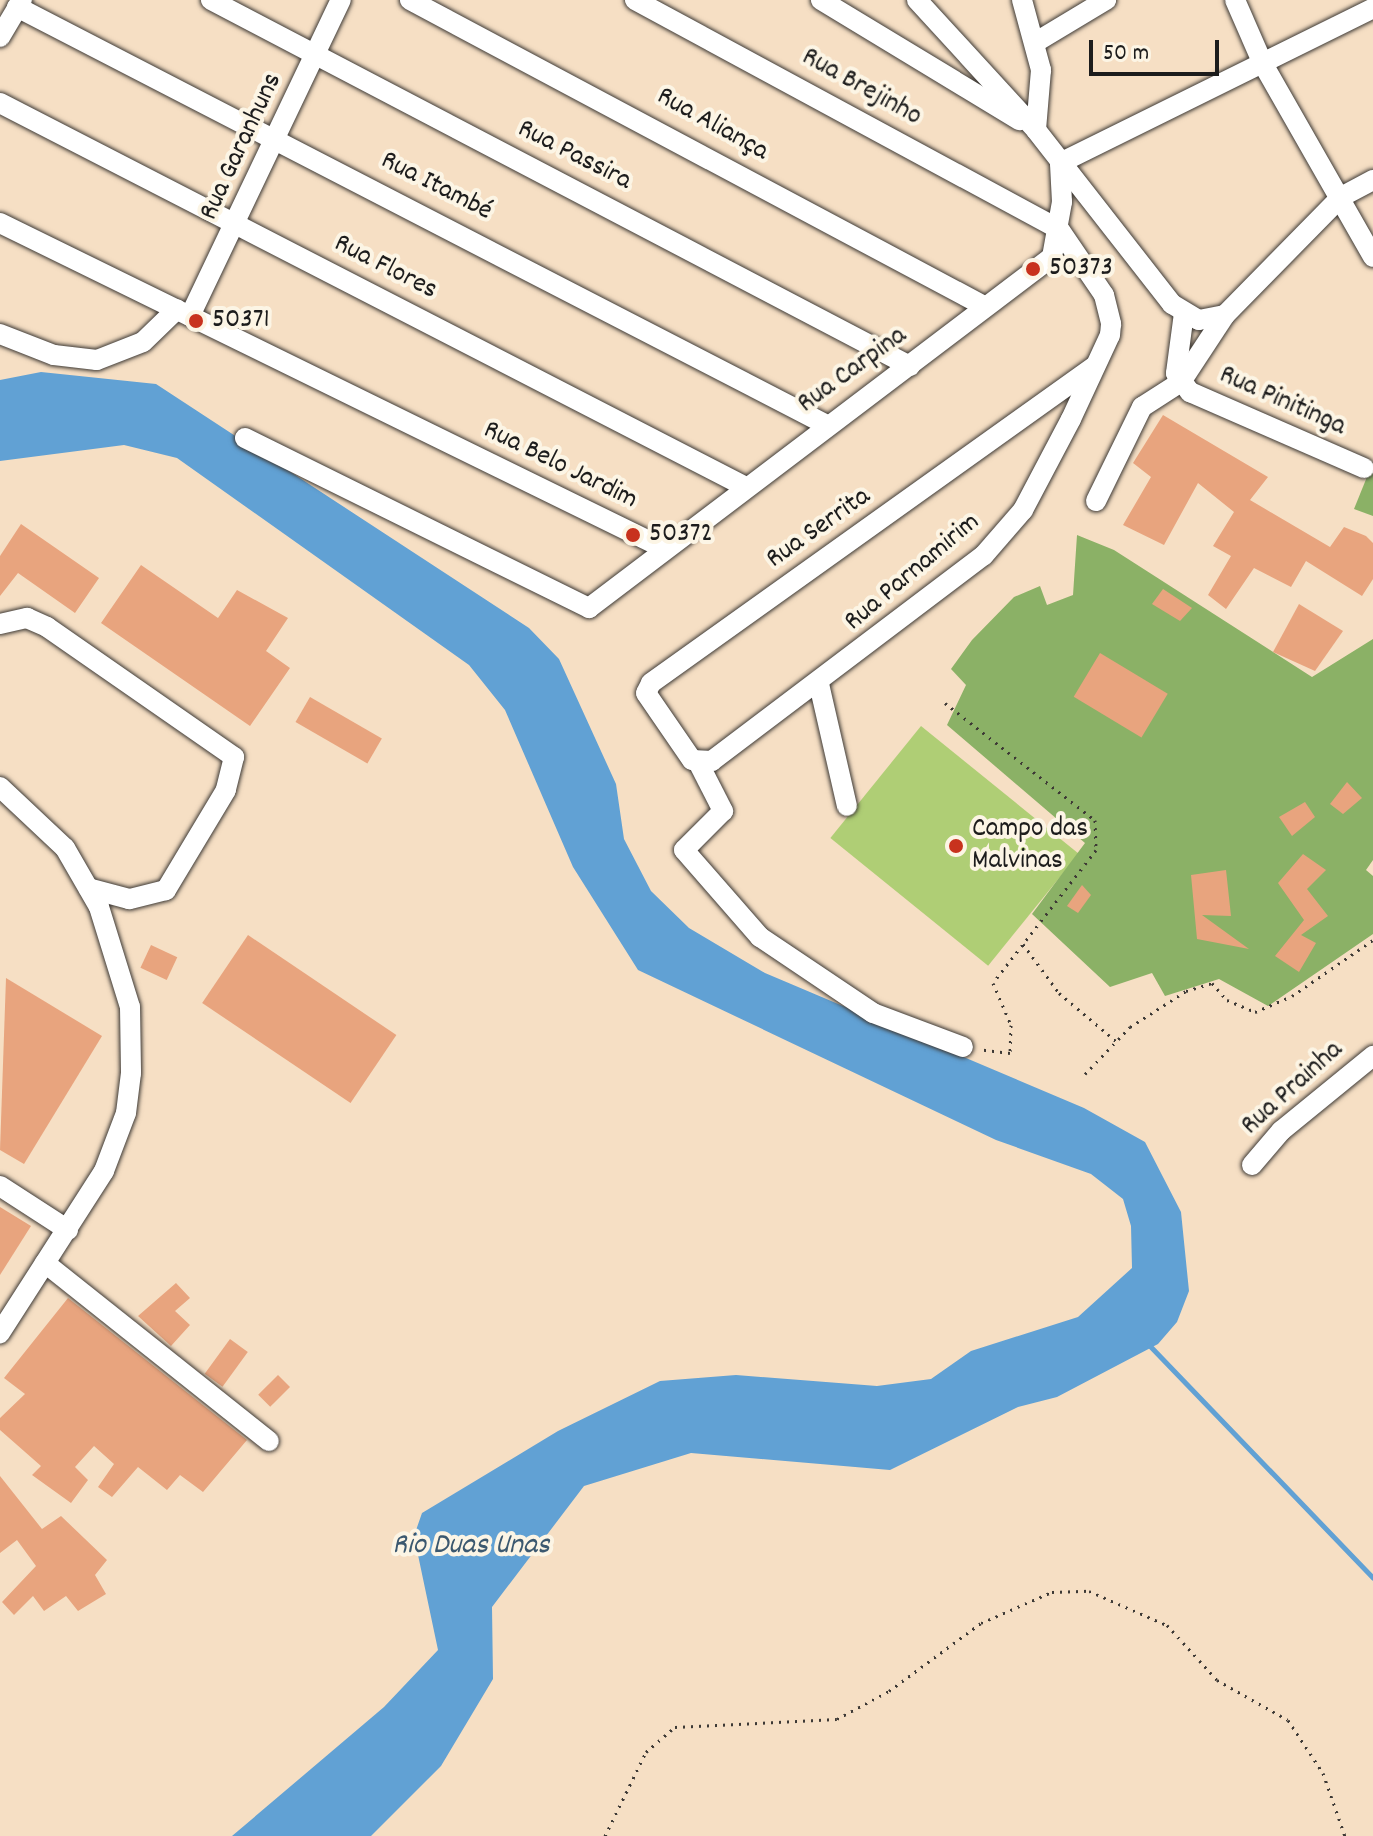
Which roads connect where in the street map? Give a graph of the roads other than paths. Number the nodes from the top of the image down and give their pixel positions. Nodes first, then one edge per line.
1 (211, 0) edge
2 (341, 0) edge
3 (410, 0) edge
4 (635, 0) edge
5 (821, 0) edge
6 (917, 0) edge
7 (1022, 0) edge
8 (1106, 0) edge
9 (1235, 0) edge
10 (20, 3) edge
11 (1373, 8) edge
12 (0, 37) edge
13 (1036, 42) junction
14 (314, 55) junction
15 (1263, 64) junction
16 (0, 103) edge
17 (1036, 130) junction
18 (279, 139) junction
19 (1060, 163) junction
20 (1373, 180) edge
21 (1341, 197) junction
22 (0, 223) edge
23 (237, 225) junction
24 (1059, 229) junction
25 (1373, 257) edge
26 (984, 306) junction
27 (184, 312) junction
28 (1184, 313) junction
29 (1225, 315) junction
30 (0, 334) edge
31 (910, 366) junction
32 (1095, 366) junction
33 (1181, 382) junction
34 (827, 425) junction
35 (245, 438) dead end
36 (1364, 468) dead end
37 (744, 486) junction
38 (1096, 501) dead end
39 (663, 548) junction
40 (0, 624) edge
41 (819, 684) junction
42 (695, 762) junction
43 (0, 787) edge
44 (847, 806) dead end
45 (88, 888) junction
46 (963, 1047) road end
47 (1373, 1056) edge
48 (1252, 1165) dead end
49 (0, 1186) edge
50 (68, 1230) junction
51 (45, 1263) junction
52 (0, 1333) edge
53 (269, 1441) dead end

1 - 14 street, Rua Passira
2 - 14 street, Rua Garanhuns
3 - 26 street, Rua Aliança
4 - 24 street, Rua Brejinho
5 - 17 street
6 - 17 street
7 - 13 street
8 - 13 street
9 - 15 street
10 - 12 street
10 - 18 street, Rua Itambé
11 - 15 street
13 - 17 street
14 - 18 street, Rua Garanhuns
14 - 31 street, Rua Passira
15 - 19 street
15 - 21 street
16 - 23 street, Rua Flores
17 - 19 street
18 - 23 street, Rua Garanhuns
18 - 34 street, Rua Itambé
19 - 24 street
19 - 28 street
20 - 21 street, Rua Pinitinga
21 - 25 street
21 - 29 street, Rua Pinitinga
22 - 27 street, Rua Belo Jardim
23 - 27 street, Rua Garanhuns
23 - 37 street, Rua Flores
24 - 26 street, Rua Carpina
24 - 32 street, Rua Parnamirim
26 - 31 street, Rua Carpina
27 - 30 street, Rua Garanhuns
27 - 39 street, Rua Belo Jardim
28 - 29 street
28 - 33 street, Rua Pinitinga
29 - 33 street, Rua Pinitinga
31 - 34 street, Rua Carpina
32 - 41 street, Rua Parnamirim
32 - 42 street, Rua Serrita
33 - 36 street, Rua Pinitinga
33 - 38 street
34 - 37 street, Rua Carpina
35 - 39 street
37 - 39 street, Rua Carpina
40 - 45 street
41 - 42 street, Rua Parnamirim
41 - 44 street
42 - 46 street
43 - 45 street
45 - 50 street
47 - 48 street, Rua Prainha
49 - 50 street
50 - 51 street
51 - 52 street
51 - 53 street

